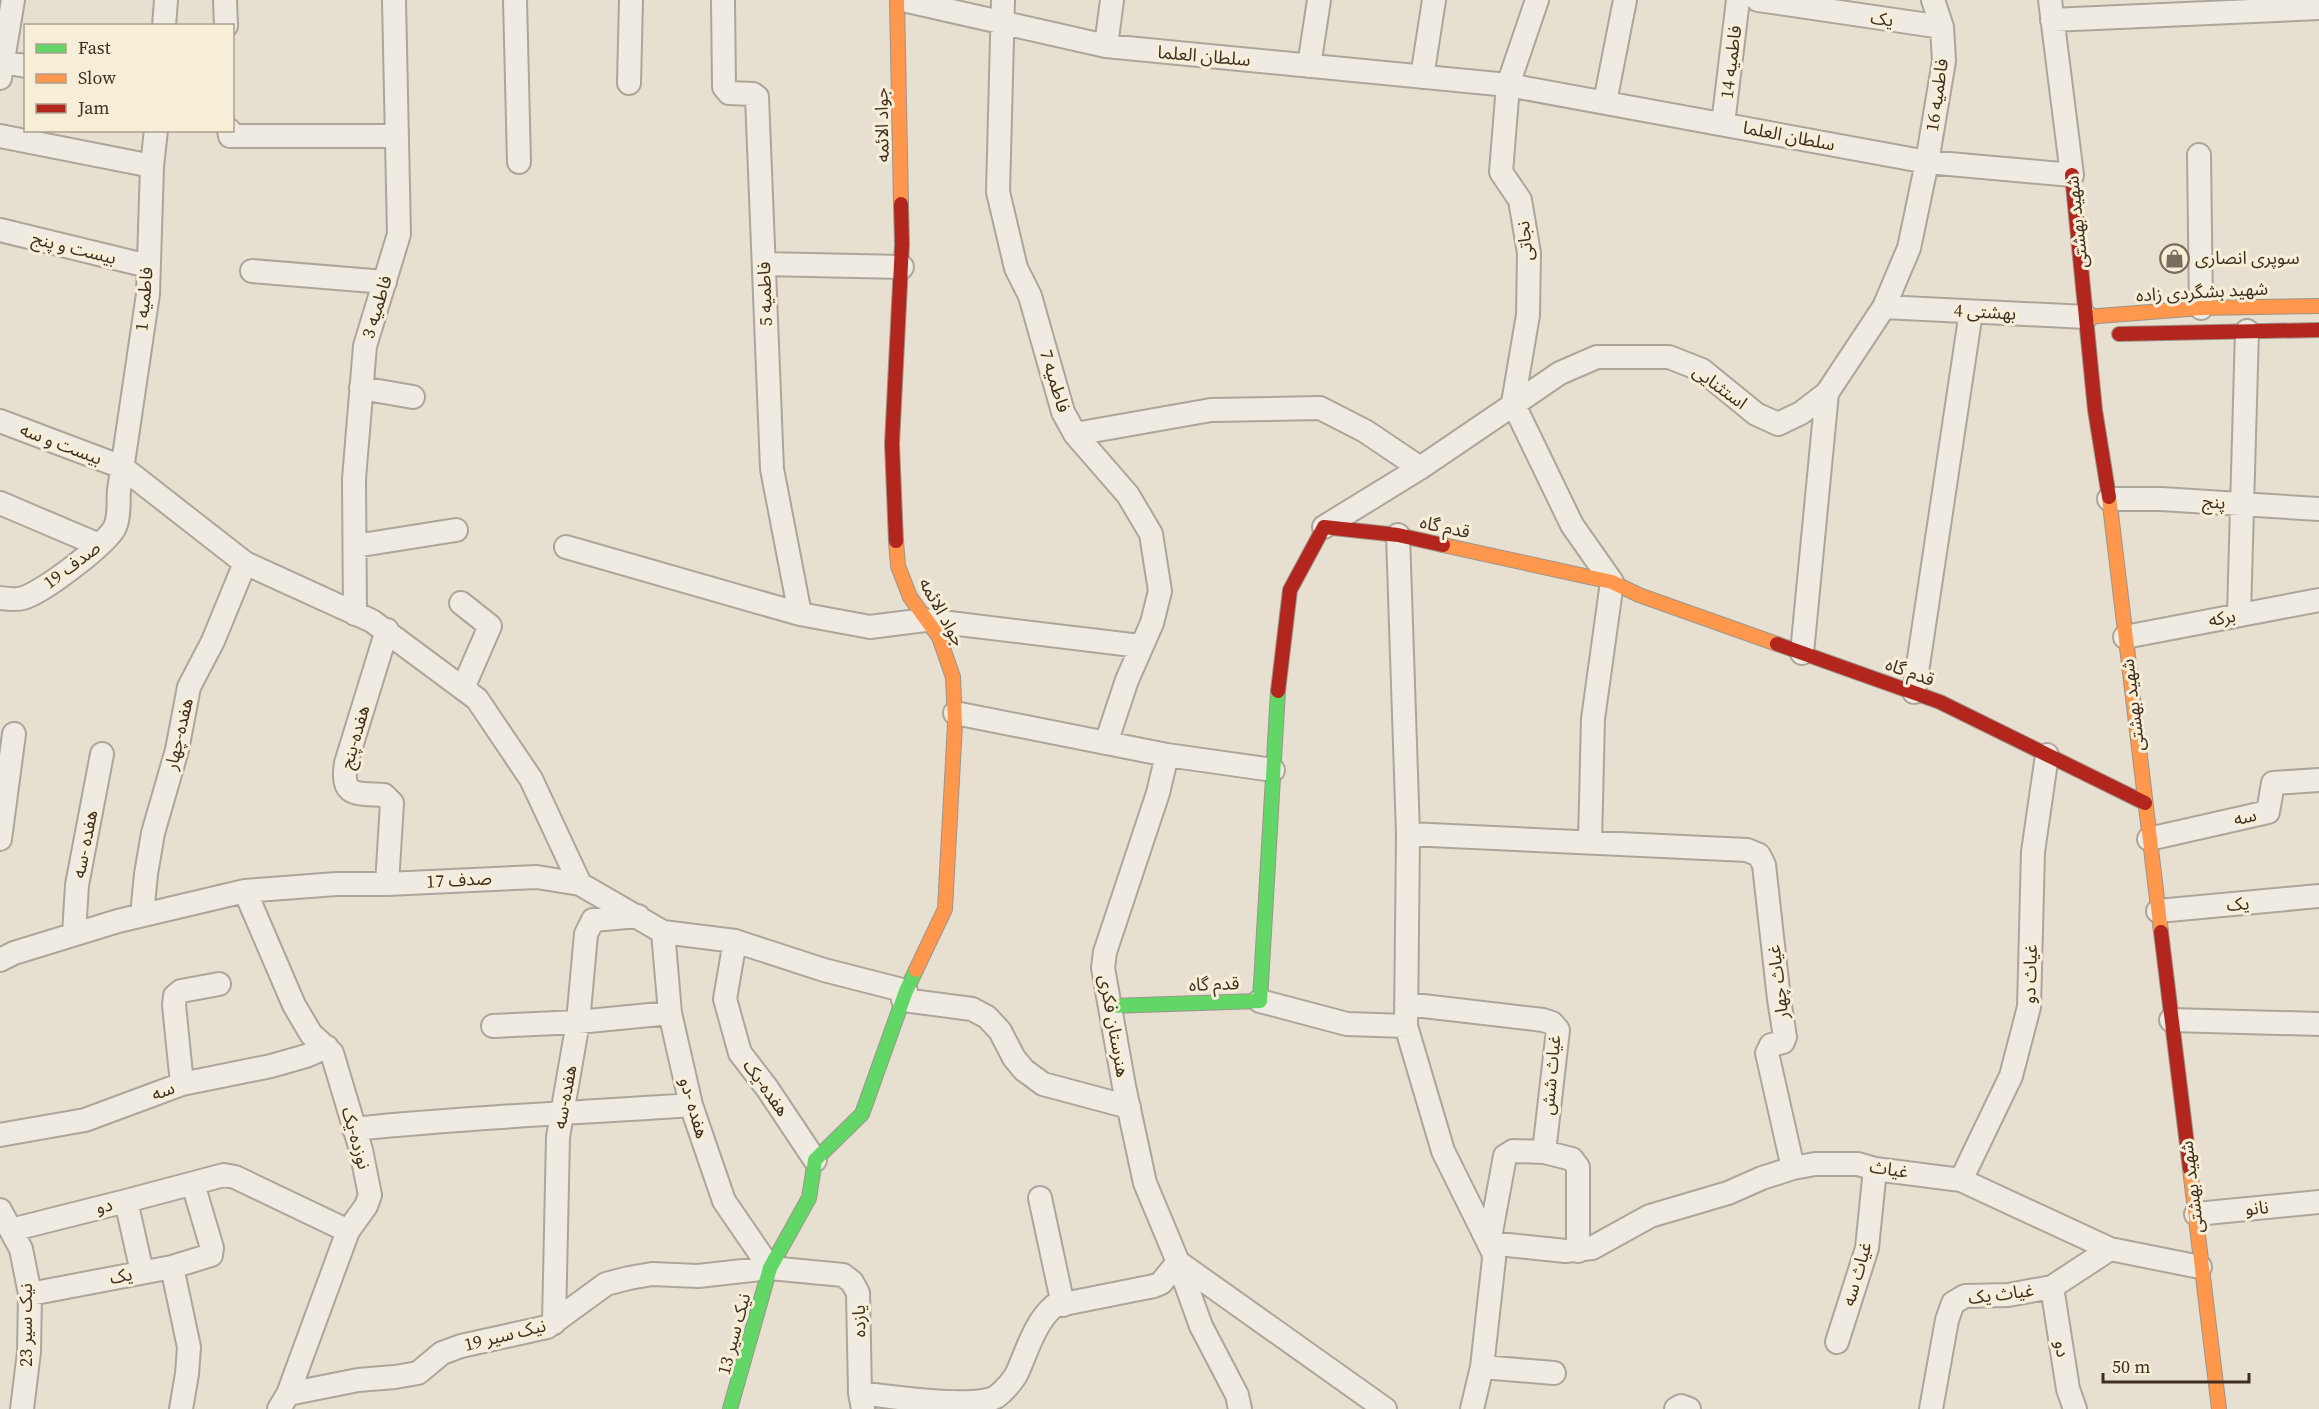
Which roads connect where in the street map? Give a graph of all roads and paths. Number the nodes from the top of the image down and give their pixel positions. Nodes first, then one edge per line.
1 (13, 0) edge
2 (166, 0) edge
3 (225, 0) edge
4 (394, 0) edge
5 (515, 0) edge
6 (631, 0) edge
7 (723, 0) edge
8 (897, 0) edge
9 (903, 0) edge
10 (1003, 0) edge
11 (1112, 0) edge
12 (1319, 0) edge
13 (1434, 0) edge
14 (1537, 0) edge
15 (1625, 0) edge
16 (1738, 0) edge
17 (1758, 0) edge
18 (1933, 0) edge
19 (1825, 5) edge
20 (2164, 7) edge
21 (2319, 8) edge
22 (2051, 10) edge
23 (1002, 23) junction
24 (164, 24) edge
25 (226, 24) edge
26 (1942, 27) junction
27 (1106, 46) junction
28 (24, 66) edge
29 (1310, 66) junction
30 (1, 70) edge
31 (1422, 77) junction
32 (629, 83) dead end
33 (1508, 85) junction
34 (1605, 102) junction
35 (1723, 124) junction
36 (156, 132) edge
37 (229, 132) edge
38 (0, 136) edge
39 (397, 136) junction
40 (2199, 155) dead end
41 (519, 162) dead end
42 (1927, 162) junction
43 (152, 166) junction
44 (2072, 175) junction
45 (0, 230) edge
46 (764, 264) junction
47 (148, 266) junction
48 (902, 267) junction
49 (252, 271) dead end
50 (385, 282) junction
51 (1884, 306) junction
52 (2319, 306) edge
53 (2201, 308) junction
54 (1971, 312) junction
55 (2087, 326) junction
56 (2319, 330) edge
57 (2247, 331) junction
58 (361, 388) junction
59 (1827, 393) junction
60 (413, 397) dead end
61 (1513, 403) junction
62 (0, 421) edge
63 (1075, 434) junction
64 (122, 467) junction
65 (1420, 468) junction
66 (2109, 499) junction
67 (0, 503) edge
68 (2241, 504) junction
69 (2319, 509) edge
70 (1324, 527) junction
71 (456, 530) dead end
72 (1398, 535) junction
73 (99, 545) junction
74 (355, 546) junction
75 (566, 547) dead end
76 (245, 563) junction
77 (1612, 582) junction
78 (0, 598) edge
79 (2319, 600) edge
80 (461, 603) dead end
81 (355, 614) junction
82 (800, 614) junction
83 (2239, 614) junction
84 (925, 620) junction
85 (387, 630) junction
86 (2125, 637) junction
87 (1140, 646) junction
88 (1802, 652) junction
89 (463, 688) junction
90 (1914, 692) junction
91 (955, 712) junction
92 (14, 734) dead end
93 (1106, 743) junction
94 (102, 754) dead end
95 (1167, 755) junction
96 (2047, 755) junction
97 (1274, 770) junction
98 (2319, 780) edge
99 (2145, 803) junction
100 (1408, 834) junction
101 (0, 838) edge
102 (2149, 838) junction
103 (1590, 842) junction
104 (387, 884) junction
105 (580, 884) junction
106 (245, 891) junction
107 (2319, 896) edge
108 (2158, 911) junction
109 (142, 915) junction
110 (638, 916) junction
111 (663, 932) junction
112 (74, 934) junction
113 (735, 941) junction
114 (0, 960) edge
115 (219, 984) dead end
116 (904, 996) junction
117 (1260, 1001) junction
118 (1110, 1006) junction
119 (670, 1013) junction
120 (1406, 1015) junction
121 (2171, 1020) junction
122 (578, 1022) junction
123 (2319, 1024) edge
124 (493, 1026) dead end
125 (327, 1047) junction
126 (182, 1084) junction
127 (691, 1105) junction
128 (1129, 1107) junction
129 (562, 1114) junction
130 (354, 1129) junction
131 (0, 1136) edge
132 (1544, 1152) junction
133 (815, 1160) junction
134 (1793, 1168) junction
135 (1875, 1168) junction
136 (1961, 1180) junction
137 (193, 1184) junction
138 (1040, 1198) dead end
139 (126, 1201) junction
140 (2319, 1202) edge
141 (2196, 1214) junction
142 (5, 1220) edge
143 (348, 1231) junction
144 (1489, 1243) junction
145 (2110, 1248) junction
146 (1578, 1251) junction
147 (1178, 1262) junction
148 (172, 1267) junction
149 (2200, 1267) junction
150 (770, 1268) junction
151 (142, 1272) junction
152 (2052, 1287) junction
153 (30, 1294) junction
154 (1063, 1305) junction
155 (554, 1323) junction
156 (1837, 1342) dead end
157 (1482, 1367) junction
158 (1554, 1373) dead end
159 (861, 1401) edge
160 (283, 1402) edge
161 (22, 1409) edge
162 (181, 1409) edge
163 (730, 1409) edge
164 (1240, 1409) edge
165 (1385, 1409) edge
166 (1472, 1409) edge
167 (1676, 1409) edge
168 (1689, 1409) edge
169 (1930, 1409) edge
170 (2075, 1409) edge
171 (2219, 1409) edge

1 - 30 street
2 - 24 street
3 - 25 street
4 - 39 street, فاطمیه 3
5 - 41 street
6 - 32 street
7 - 46 street, فاطمیه 5
8 - 48 street, جواد الائمه
9 - 23 street, سلطان العلما
10 - 23 street, فاطمیه 7
11 - 27 street
12 - 29 street
13 - 31 street
14 - 33 street
15 - 34 street
16 - 35 street, فاطمیه 14
17 - 19 street, یک
18 - 26 street
19 - 26 street, یک
20 - 21 street
20 - 22 street
22 - 44 street, شهید بهشتی
23 - 27 street, سلطان العلما
23 - 63 street, فاطمیه 7
26 - 42 street, فاطمیه 16
27 - 29 street, سلطان العلما
28 - 30 street
29 - 31 street, سلطان العلما
31 - 33 street, سلطان العلما
33 - 34 street, سلطان العلما
33 - 61 street, نجاتی
34 - 35 street, سلطان العلما
35 - 42 street, سلطان العلما
36 - 43 street, فاطمیه 1
37 - 39 street
38 - 43 street
39 - 50 street, فاطمیه 3
40 - 53 street
42 - 44 street, سلطان العلما
42 - 51 street, استثنایی
43 - 47 street, فاطمیه 1
44 - 55 street, شهید بهشتی
45 - 47 street, بیست و پنج
46 - 48 street
46 - 82 street, فاطمیه 5
47 - 64 street, فاطمیه 1
48 - 84 street, جواد الائمه
49 - 50 street
50 - 58 street, فاطمیه 3
51 - 54 street, بهشتی 4
51 - 59 street, استثنایی
52 - 53 street, شهید بشگردی زاده
53 - 55 street, شهید بشگردی زاده
54 - 55 street, بهشتی 4
54 - 90 street
55 - 57 street
55 - 66 street, شهید بهشتی
56 - 57 street
57 - 68 street
58 - 60 street
58 - 74 street, فاطمیه 3
59 - 61 street, استثنایی
59 - 88 street
61 - 65 street, استثنایی
61 - 77 street
62 - 64 street, بیست و سه
63 - 65 street
63 - 87 street, فاطمیه 7
64 - 73 street, صدف 19
64 - 76 street, بیست و سه
65 - 70 street, استثنایی
66 - 68 street, پنج
66 - 86 street, شهید بهشتی
67 - 73 street
68 - 69 street, پنج
68 - 83 street
70 - 72 street, قدم گاه
70 - 97 street, قدم گاه
71 - 74 street
72 - 77 street, قدم گاه
72 - 100 street
73 - 78 street, صدف 19
74 - 81 street, فاطمیه 3
75 - 82 street
76 - 81 street, بیست و سه
76 - 109 street, هفده-چهار
77 - 88 street, قدم گاه
77 - 103 street
79 - 83 street, برکه
80 - 89 street
81 - 85 street, بیست و سه
82 - 84 street
83 - 86 street, برکه
84 - 87 street
84 - 91 street, جواد الائمه
85 - 89 street, بیست و سه
85 - 104 street, هفده-پنج
86 - 99 street, شهید بهشتی
87 - 93 street, فاطمیه 7
88 - 90 street, قدم گاه
89 - 105 street, بیست و سه
90 - 96 street, قدم گاه
91 - 93 street
91 - 116 street, جواد الائمه
92 - 101 street
93 - 95 street
94 - 112 street, هفده -سه
95 - 97 street
95 - 118 street, هنرستان فکری
96 - 99 street, قدم گاه
96 - 136 street, غیاث دو
97 - 117 street, قدم گاه
98 - 102 street, سه
99 - 102 street, شهید بهشتی
100 - 103 street
100 - 120 street
102 - 108 street, شهید بهشتی
103 - 134 street, غیاث چهار
104 - 105 street, صدف 17
104 - 106 street, صدف 17
105 - 110 street, صدف 17
106 - 109 street, صدف 17
106 - 125 street, نوزده-یک
107 - 108 street, یک
108 - 121 street, شهید بهشتی
109 - 112 street, صدف 17
110 - 111 street, صدف 17
110 - 122 street, هفده-سه
111 - 113 street, صدف 17
111 - 119 street, هفده -دو
112 - 114 street, صدف 17
113 - 116 street, صدف 17
113 - 133 street, هفده-یک
115 - 126 street
116 - 128 street, صدف 17
116 - 133 street, جواد الائمه
117 - 118 street, قدم گاه
117 - 120 street, غیاث شش
118 - 128 street, هنرستان فکری
119 - 122 street
119 - 127 street, هفده -دو
120 - 132 street, غیاث شش
120 - 144 street
121 - 123 street
121 - 141 street, شهید بهشتی
122 - 124 street
122 - 129 street, هفده-سه
125 - 126 street, سه
125 - 130 street, نوزده-یک
126 - 131 street, سه
127 - 129 street
127 - 150 street, هفده -دو
128 - 147 street, هنرستان فکری
129 - 130 street
129 - 155 street, هفده-سه
130 - 143 street, نوزده-یک
132 - 144 street
132 - 146 street
133 - 150 street
134 - 135 street, غیاث
134 - 146 street, غیاث
135 - 136 street, غیاث
135 - 156 street, غیاث سه
136 - 145 street, غیاث
137 - 139 street
137 - 143 street
137 - 148 street, یک
138 - 154 street
139 - 142 street, دو
139 - 151 street, دو
140 - 141 street, نانو
141 - 149 street, شهید بهشتی
142 - 153 street, نیک سیر 23
143 - 160 street, نوزده-یک
144 - 146 street
144 - 157 street
145 - 149 street, غیاث
145 - 152 street, غیاث یک
147 - 154 street
147 - 164 street, هنرستان فکری
147 - 165 street
148 - 151 street, یک
148 - 162 street
149 - 171 street, شهید بهشتی
150 - 155 street, نیک سیر 19
150 - 159 street, یازده
150 - 163 street, نیک سیر 13
151 - 153 street, یک
152 - 169 street, غیاث یک
152 - 170 street, دو
153 - 161 street, نیک سیر 23
154 - 159 street
155 - 160 street, نیک سیر 19
157 - 158 street
157 - 166 street
167 - 168 street

